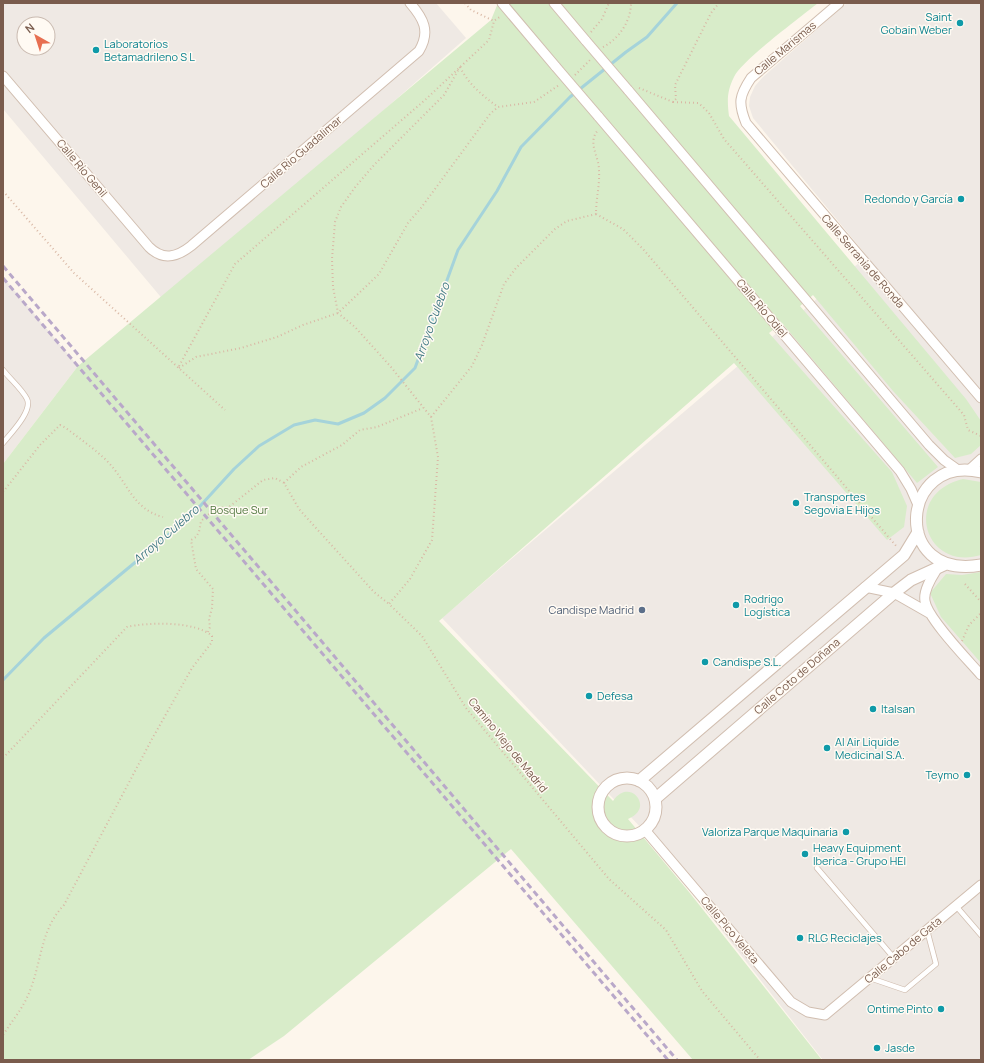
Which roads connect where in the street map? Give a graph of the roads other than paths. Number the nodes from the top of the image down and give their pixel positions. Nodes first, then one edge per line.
1 (410, 3) edge
2 (502, 3) edge
3 (554, 3) edge
4 (839, 3) edge
5 (3, 76) edge
6 (746, 123) joint
7 (165, 257) joint
8 (3, 370) edge
9 (981, 398) edge
10 (3, 443) edge
11 (981, 459) edge
12 (964, 470) junction
13 (981, 472) edge
14 (918, 505) junction
15 (918, 532) junction
16 (981, 565) edge
17 (941, 566) junction
18 (865, 588) junction
19 (894, 593) junction
20 (929, 613) junction
21 (981, 675) edge
22 (639, 781) junction
23 (655, 799) junction
24 (645, 830) junction
25 (817, 868) dead end
26 (981, 885) edge
27 (956, 906) junction
28 (927, 930) junction
29 (981, 935) edge
30 (894, 958) junction
31 (870, 978) junction
32 (825, 1015) joint

1 - 7 street, Calle Río Guadalimar
2 - 14 street, Calle Río Odiel, bridge
3 - 12 street, bridge
4 - 6 street, Calle Marismas
5 - 7 street, Calle Río Genil
6 - 9 street, Calle Serranía de Ronda
8 - 10 lane
11 - 12 street
12 - 13 street
12 - 14 street
14 - 15 street
15 - 17 street
15 - 18 street, Calle Coto de Doñana
16 - 17 street
17 - 19 street, Calle Coto de Doñana
17 - 20 street
18 - 19 street
18 - 22 street, Calle Coto de Doñana
19 - 20 street
19 - 23 street, Calle Coto de Doñana
20 - 21 street
22 - 23 street
22 - 24 street
23 - 24 street
24 - 32 street, Calle Pico Veleta
25 - 30 lane
26 - 27 street, Calle Cabo de Gata
27 - 28 street, Calle Cabo de Gata
27 - 29 lane
28 - 30 street, Calle Cabo de Gata
28 - 31 lane
30 - 31 street, Calle Cabo de Gata
31 - 32 street, Calle Cabo de Gata

